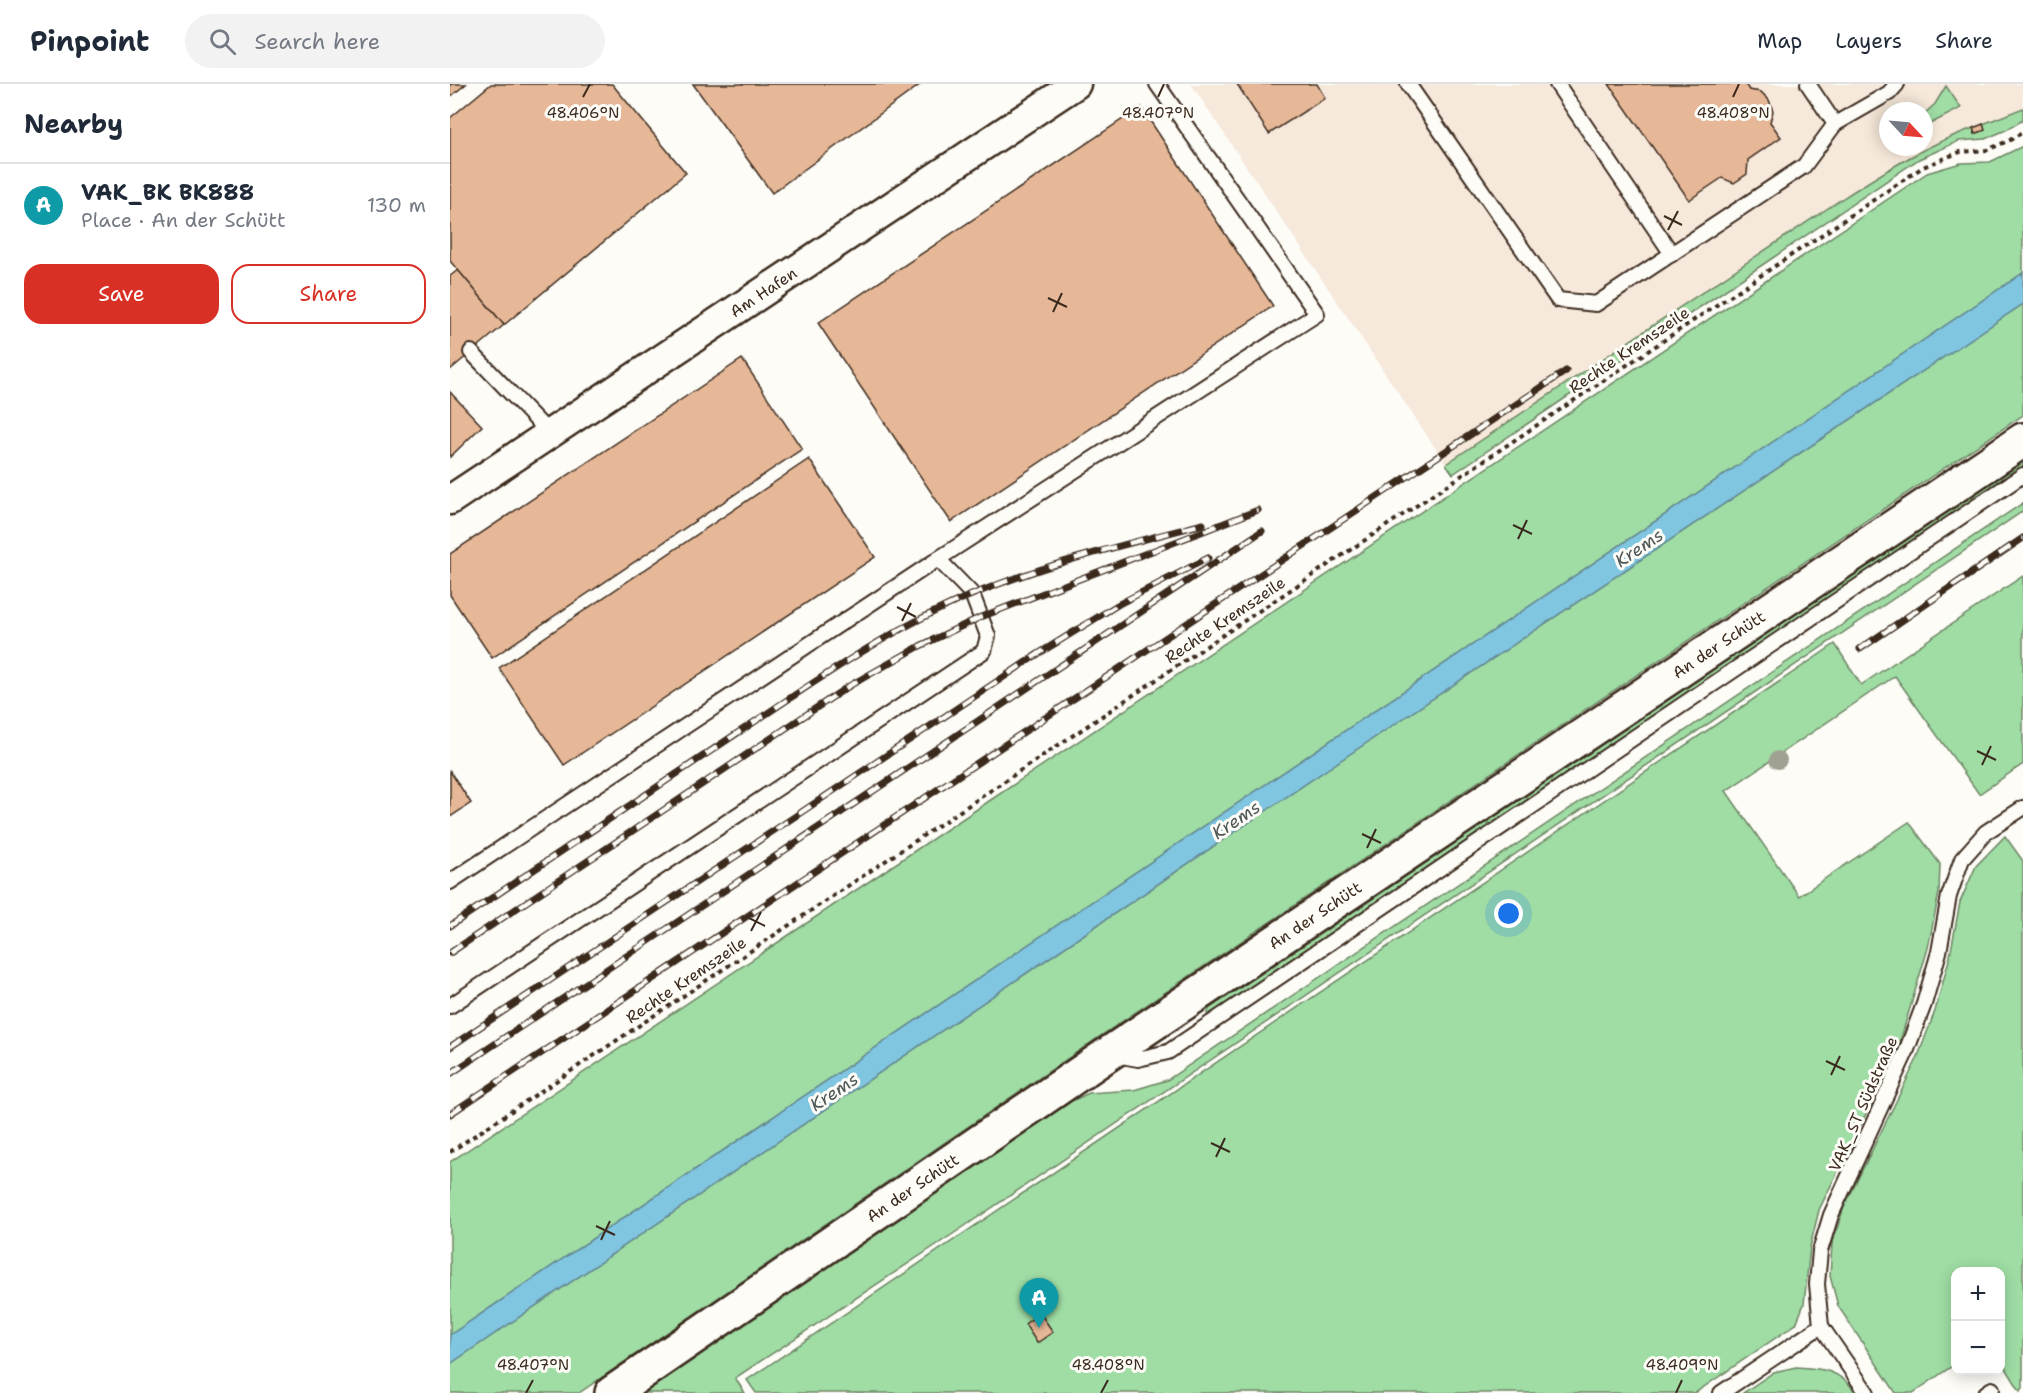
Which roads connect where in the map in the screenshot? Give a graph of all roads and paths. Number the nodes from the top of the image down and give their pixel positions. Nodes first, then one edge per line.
1 (1076, 84) edge
2 (1157, 84) edge
3 (1408, 84) edge
4 (1557, 84) edge
5 (1808, 84) edge
6 (1897, 84) edge
7 (1835, 124) junction
8 (2023, 132) edge
9 (1672, 254) junction
10 (471, 352) dead end
11 (550, 434) junction
12 (2023, 440) edge
13 (2023, 475) edge
14 (450, 500) edge
15 (938, 559) junction
16 (2023, 807) edge
17 (450, 882) edge
18 (450, 1006) edge
19 (1108, 1054) junction
20 (450, 1152) edge
21 (1821, 1326) junction
22 (612, 1393) edge
23 (1721, 1393) edge
24 (1867, 1393) edge

1 - 11 street, Am Hafen
2 - 15 lane
3 - 9 lane
4 - 9 lane
5 - 7 lane
6 - 7 lane
7 - 9 lane
8 - 20 path, Rechte Kremszeile
10 - 11 lane
11 - 14 street, Am Hafen
12 - 19 street, An der Schütt
13 - 19 lane
15 - 17 lane
15 - 18 lane
16 - 21 lane, VAK_ST Südstraße
19 - 22 street, An der Schütt
21 - 23 lane
21 - 24 lane

